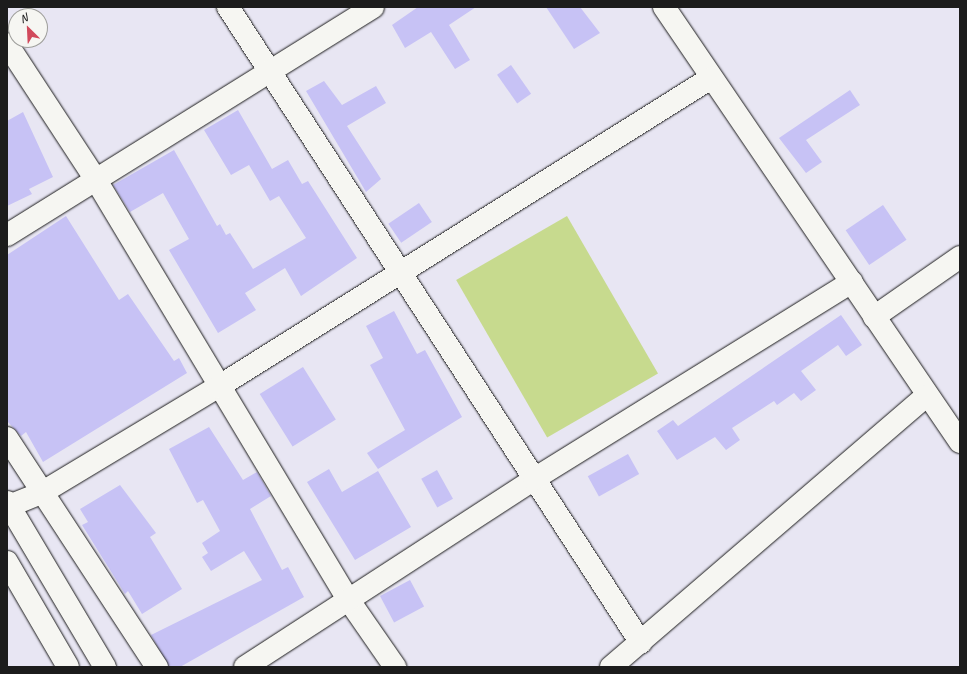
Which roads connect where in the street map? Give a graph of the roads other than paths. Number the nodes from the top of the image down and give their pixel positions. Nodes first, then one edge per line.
1 (228, 7) edge
2 (373, 7) edge
3 (664, 7) edge
4 (7, 44) edge
5 (268, 71) junction
6 (711, 78) junction
7 (96, 180) junction
8 (7, 235) edge
9 (960, 257) edge
10 (398, 274) junction
11 (852, 282) junction
12 (874, 317) junction
13 (218, 387) junction
14 (926, 396) junction
15 (7, 438) edge
16 (960, 442) edge
17 (534, 480) junction
18 (44, 492) junction
19 (8, 504) edge
20 (7, 562) edge
21 (348, 599) junction
22 (641, 642) junction
23 (68, 667) edge
24 (105, 667) edge
25 (157, 667) edge
26 (245, 667) edge
27 (395, 667) edge
28 (611, 667) edge

1 - 5 street
2 - 5 street
3 - 6 street
4 - 7 street
5 - 7 street
5 - 10 street
6 - 10 street
6 - 11 street
7 - 8 street
7 - 13 street
9 - 12 street
10 - 13 street
10 - 17 street
11 - 12 street
11 - 17 street
12 - 14 street
13 - 18 street
13 - 21 street
14 - 16 street
14 - 22 street
15 - 18 street
17 - 21 street
17 - 22 street
18 - 19 street
18 - 25 street
19 - 24 street
20 - 23 street
21 - 26 street
21 - 27 street
22 - 28 street

